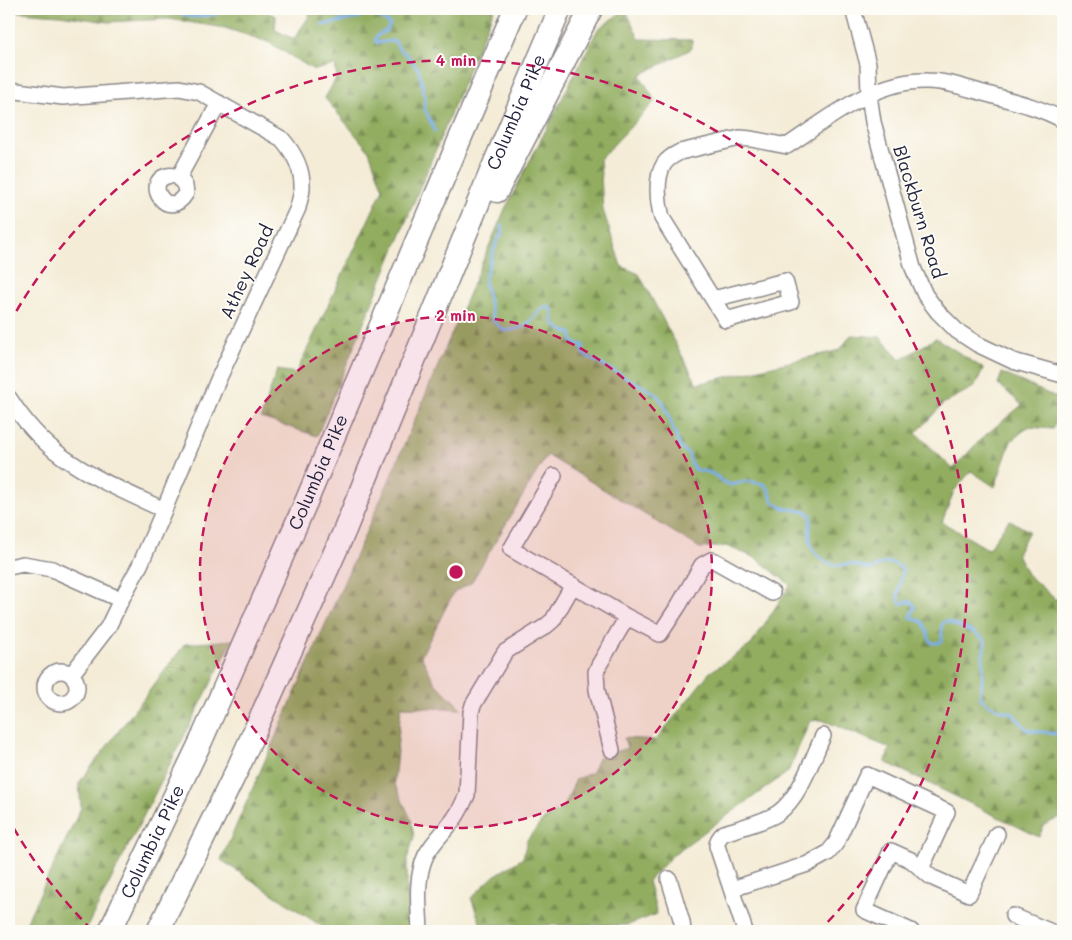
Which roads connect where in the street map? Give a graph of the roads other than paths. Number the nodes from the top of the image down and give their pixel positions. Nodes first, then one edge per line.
1 (515, 9) edge
2 (560, 9) edge
3 (591, 9) edge
4 (853, 9) edge
5 (9, 90) edge
6 (869, 95) junction
7 (219, 103) junction
8 (1063, 120) edge
9 (179, 177) dead end
10 (713, 299) dead end
11 (413, 363) junction
12 (1063, 375) edge
13 (9, 398) edge
14 (554, 476) dead end
15 (164, 510) junction
16 (9, 567) edge
17 (573, 585) junction
18 (772, 593) dead end
19 (121, 600) junction
20 (627, 617) junction
21 (71, 675) dead end
22 (823, 736) dead end
23 (612, 750) dead end
24 (997, 834) dead end
25 (921, 869) junction
26 (669, 880) dead end
27 (732, 889) junction
28 (1013, 916) dead end
29 (890, 927) edge
30 (110, 931) edge
31 (158, 931) edge
32 (420, 931) edge
33 (683, 931) edge
34 (745, 931) edge
35 (911, 931) edge
36 (1049, 931) edge

1 - 30 highway, Columbia Pike
2 - 11 highway, Columbia Pike
3 - 11 highway
4 - 6 street, Blackburn Road
5 - 7 street, Athey Road
6 - 8 street
6 - 10 street
6 - 12 street, Blackburn Road
7 - 9 street
7 - 15 street, Athey Road
11 - 31 highway, Columbia Pike
13 - 15 street
14 - 17 street
15 - 19 street, Athey Road
16 - 19 street
17 - 20 street
17 - 32 street
18 - 20 street
19 - 21 street, Athey Road
20 - 23 street
22 - 27 street
24 - 25 street
25 - 27 street
25 - 29 street
26 - 33 street
27 - 34 street
28 - 36 street
29 - 35 street

